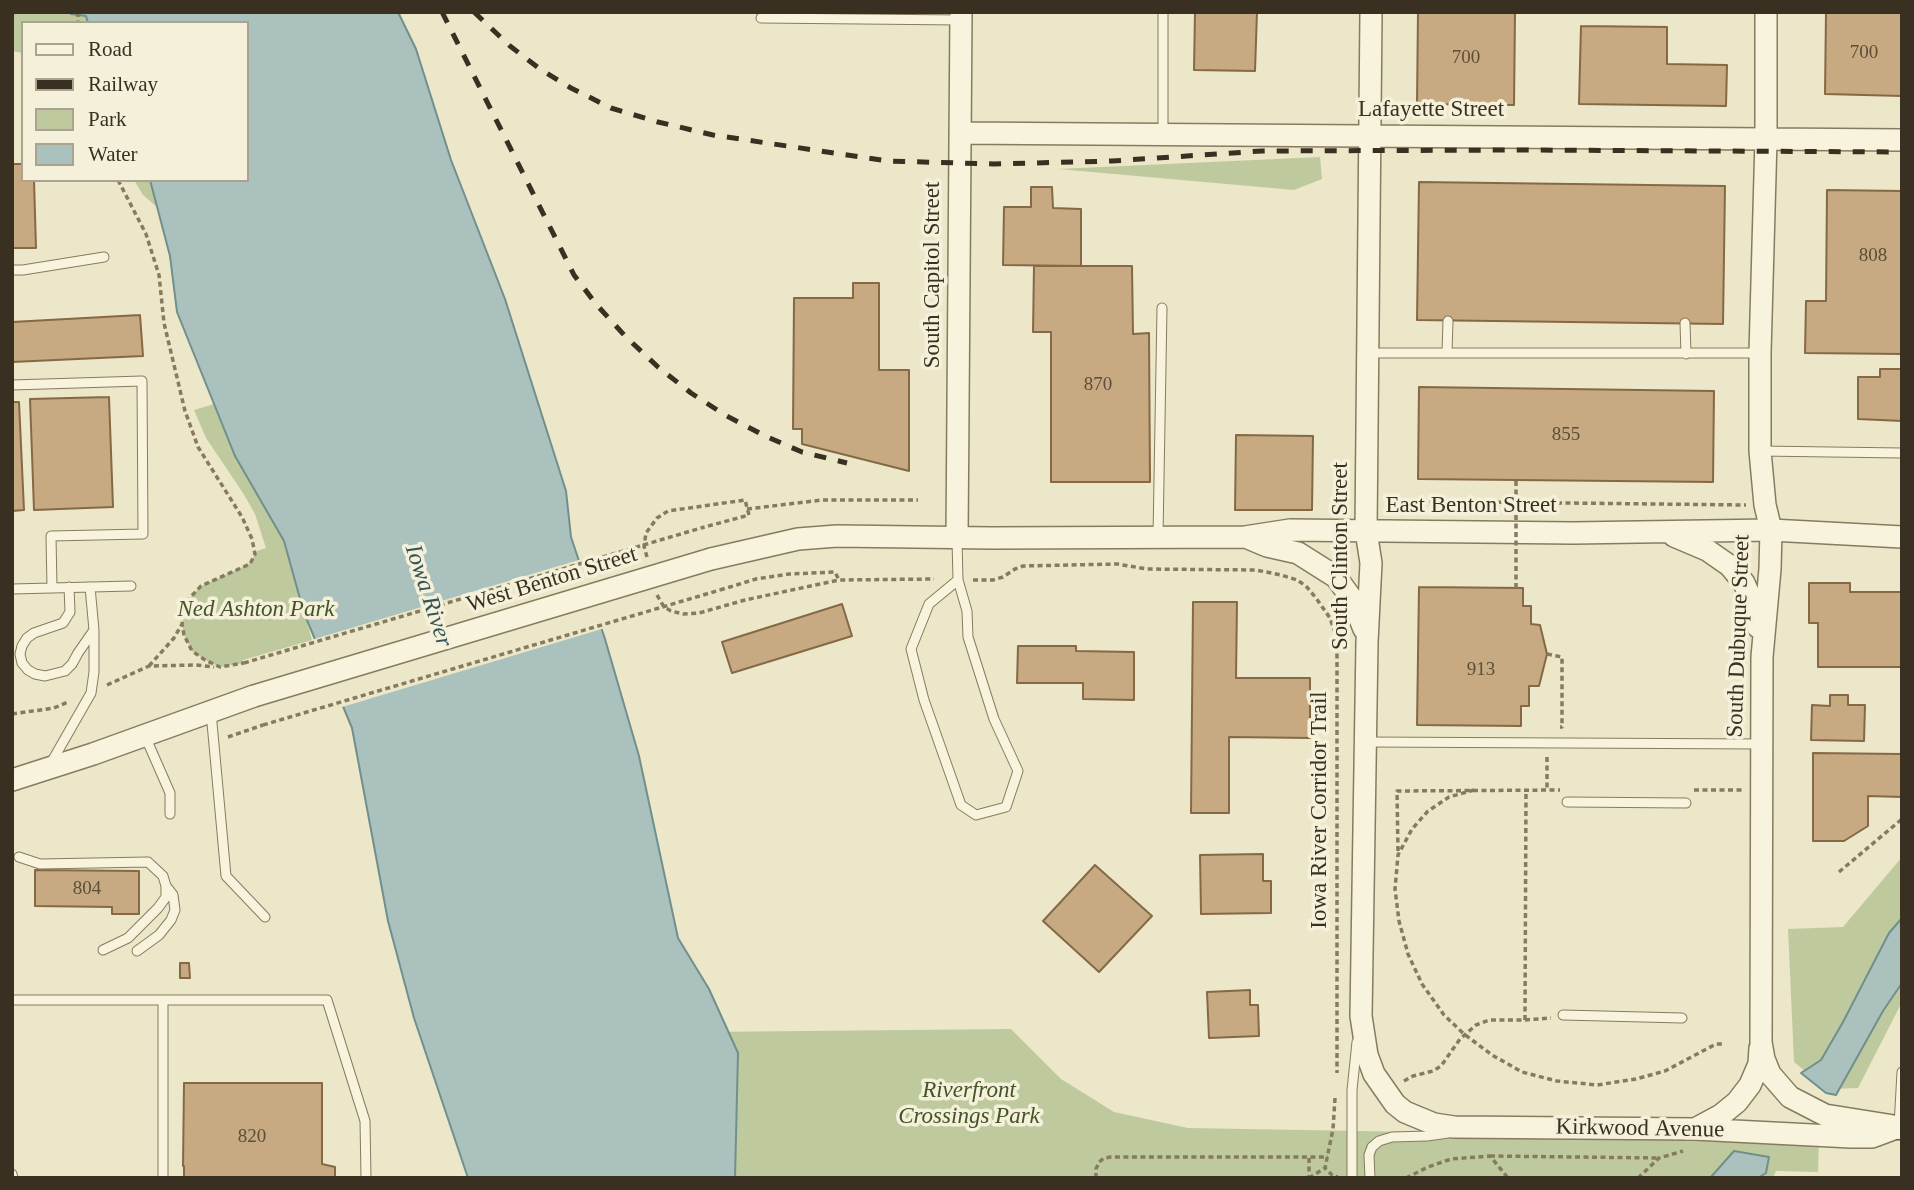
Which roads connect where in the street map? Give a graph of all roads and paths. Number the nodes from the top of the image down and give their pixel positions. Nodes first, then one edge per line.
1 (1163, 12) edge
2 (1371, 12) edge
3 (1766, 12) edge
4 (961, 16) edge
5 (761, 18) dead end
6 (960, 133) junction
7 (1163, 135) junction
8 (1370, 136) junction
9 (1766, 139) junction
10 (1902, 140) edge
11 (119, 182) edge
12 (104, 257) dead end
13 (12, 270) edge
14 (1162, 308) dead end
15 (1448, 321) dead end
16 (1685, 323) dead end
17 (1368, 353) junction
18 (1447, 353) junction
19 (1686, 354) junction
20 (1760, 354) junction
21 (12, 385) edge
22 (1760, 451) junction
23 (1902, 453) edge
24 (1516, 481) dead end
25 (918, 500) dead end
26 (1367, 501) junction
27 (1765, 505) junction
28 (1771, 530) junction
29 (1366, 531) junction
30 (1665, 532) junction
31 (1158, 536) junction
32 (1245, 537) junction
33 (1902, 537) edge
34 (957, 538) junction
35 (839, 580) dead end
36 (958, 580) junction
37 (131, 586) dead end
38 (69, 587) junction
39 (90, 587) junction
40 (52, 588) junction
41 (1516, 588) dead end
42 (12, 589) edge
43 (182, 624) junction
44 (94, 630) junction
45 (1367, 642) junction
46 (1547, 654) dead end
47 (1762, 657) junction
48 (220, 667) junction
49 (211, 712) junction
50 (145, 736) junction
51 (225, 738) dead end
52 (1365, 742) junction
53 (1547, 743) junction
54 (1762, 744) junction
55 (48, 769) junction
56 (12, 780) edge
57 (1474, 790) dead end
58 (1527, 790) dead end
59 (1547, 790) dead end
60 (1397, 791) dead end
61 (1567, 802) dead end
62 (1686, 803) dead end
63 (170, 814) dead end
64 (1902, 819) edge
65 (1398, 855) junction
66 (19, 857) dead end
67 (1839, 872) dead end
68 (166, 886) junction
69 (265, 916) dead end
70 (103, 950) dead end
71 (137, 951) dead end
72 (12, 1000) edge
73 (163, 1000) junction
74 (1563, 1015) joint
75 (1362, 1016) junction
76 (1682, 1017) dead end
77 (1525, 1020) junction
78 (1464, 1034) junction
79 (1761, 1042) junction
80 (1726, 1044) dead end
81 (1902, 1072) edge
82 (1336, 1079) dead end
83 (1336, 1091) dead end
84 (1386, 1094) junction
85 (1476, 1127) junction
86 (1901, 1127) edge
87 (1695, 1129) junction
88 (1683, 1151) dead end
89 (1490, 1156) junction
90 (1309, 1157) junction
91 (1328, 1157) junction
92 (1659, 1158) junction
93 (1325, 1168) junction
94 (1309, 1177) edge
95 (163, 1178) edge
96 (366, 1178) edge
97 (1096, 1178) edge
98 (1340, 1178) edge
99 (1352, 1178) edge
100 (1370, 1178) edge
101 (1406, 1178) edge
102 (1508, 1178) edge
103 (1639, 1178) edge

1 - 7 lane
2 - 8 street, South Clinton Street
3 - 9 street, South Dubuque Street
4 - 5 lane
4 - 6 street, South Capitol Street
6 - 7 street, Lafayette Street
6 - 34 street, South Capitol Street
7 - 8 street, Lafayette Street
8 - 9 street, Lafayette Street
8 - 17 street, South Clinton Street
9 - 10 street, Lafayette Street
9 - 20 street, South Dubuque Street
11 - 43 path
12 - 13 lane
14 - 31 lane
15 - 18 lane
16 - 19 lane
17 - 18 lane
17 - 26 street, South Clinton Street
18 - 19 lane
19 - 20 lane
20 - 22 street, South Dubuque Street
21 - 40 lane
22 - 23 lane
22 - 27 street, South Dubuque Street
24 - 41 path, bridge
25 - 48 path, bridge
26 - 27 path
26 - 29 street, South Clinton Street
27 - 28 street, South Dubuque Street
28 - 30 street, East Benton Street
28 - 33 street, East Benton Street
28 - 47 street, South Dubuque Street
29 - 30 street, East Benton Street
29 - 32 street, East Benton Street
29 - 45 street, South Clinton Street
30 - 47 street
31 - 32 street, East Benton Street
31 - 34 street, East Benton Street
32 - 45 street
34 - 36 lane
34 - 49 street, West Benton Street, bridge
35 - 51 path, bridge
36 - 36 lane
36 - 82 path, Iowa River Corridor Trail
37 - 39 lane
38 - 39 lane
38 - 40 lane
38 - 44 lane
39 - 44 lane
40 - 42 lane
43 - 48 path
43 - 48 path
44 - 55 lane
45 - 52 street, South Clinton Street
46 - 53 path
47 - 54 street, South Dubuque Street
49 - 50 street, West Benton Street
49 - 69 lane
50 - 55 street, West Benton Street
50 - 63 lane
52 - 53 lane
52 - 75 street, South Clinton Street
53 - 54 lane
53 - 59 path
54 - 79 street, South Dubuque Street
55 - 56 street, West Benton Street
57 - 65 path
58 - 77 path
60 - 65 path
61 - 62 lane
64 - 67 path
65 - 78 path
66 - 68 lane
68 - 70 lane
68 - 71 lane
72 - 73 lane
73 - 95 lane
73 - 96 lane
74 - 76 lane
74 - 77 path
75 - 84 street, South Clinton Street
75 - 99 lane
77 - 78 path
78 - 80 path
78 - 84 path
79 - 86 street, South Dubuque Street
79 - 87 street
81 - 86 lane
83 - 91 path
84 - 85 street, Kirkwood Avenue
85 - 87 street, Kirkwood Avenue
85 - 100 lane
86 - 87 street, Kirkwood Avenue
88 - 92 path
89 - 92 path
89 - 101 path
89 - 102 path
90 - 91 path
90 - 94 path
90 - 97 path
91 - 93 path
92 - 103 path
93 - 94 path
93 - 98 path

